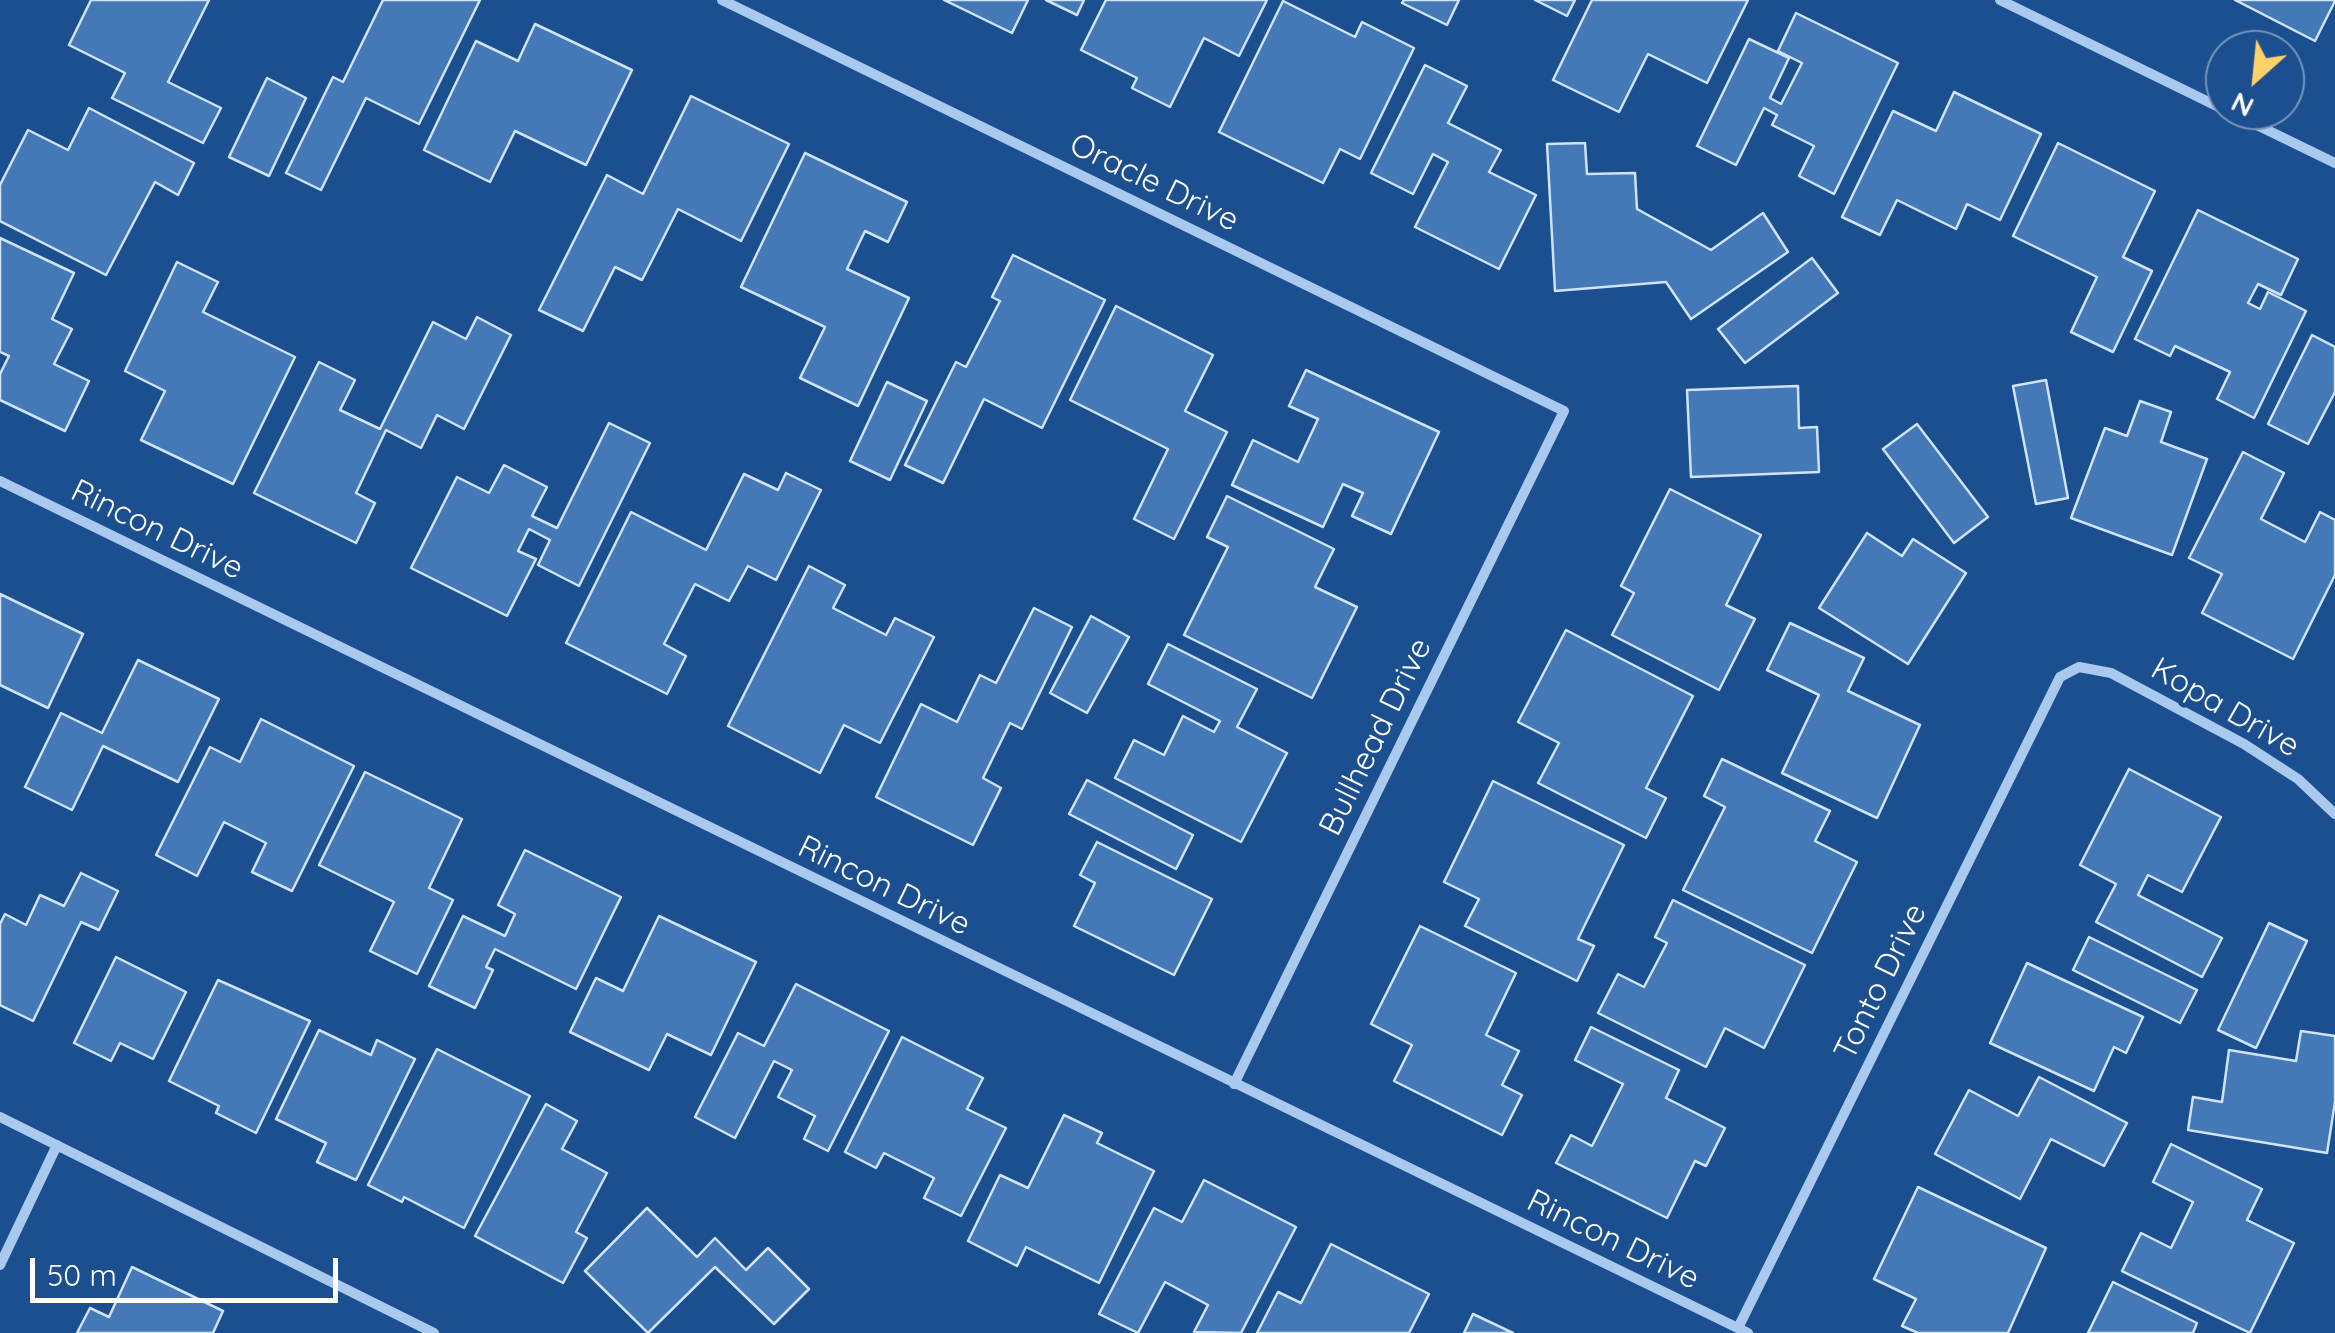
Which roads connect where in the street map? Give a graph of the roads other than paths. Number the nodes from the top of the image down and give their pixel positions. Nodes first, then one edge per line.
1 (722, 0) edge
2 (2000, 0) edge
3 (2205, 100) edge
4 (2267, 130) edge
5 (2335, 162) edge
6 (1564, 411) joint
7 (0, 481) edge
8 (2079, 667) joint
9 (2335, 814) edge
10 (1234, 1084) junction
11 (0, 1118) edge
12 (57, 1144) junction
13 (0, 1265) edge
14 (1743, 1331) edge
15 (434, 1333) edge

1 - 6 street, Oracle Drive
2 - 3 street
4 - 5 street
6 - 10 street, Bullhead Drive
7 - 10 street, Rincon Drive
8 - 9 street, Kopa Drive
8 - 14 street, Tonto Drive
10 - 14 street, Rincon Drive
11 - 12 street
12 - 13 street
12 - 15 street

